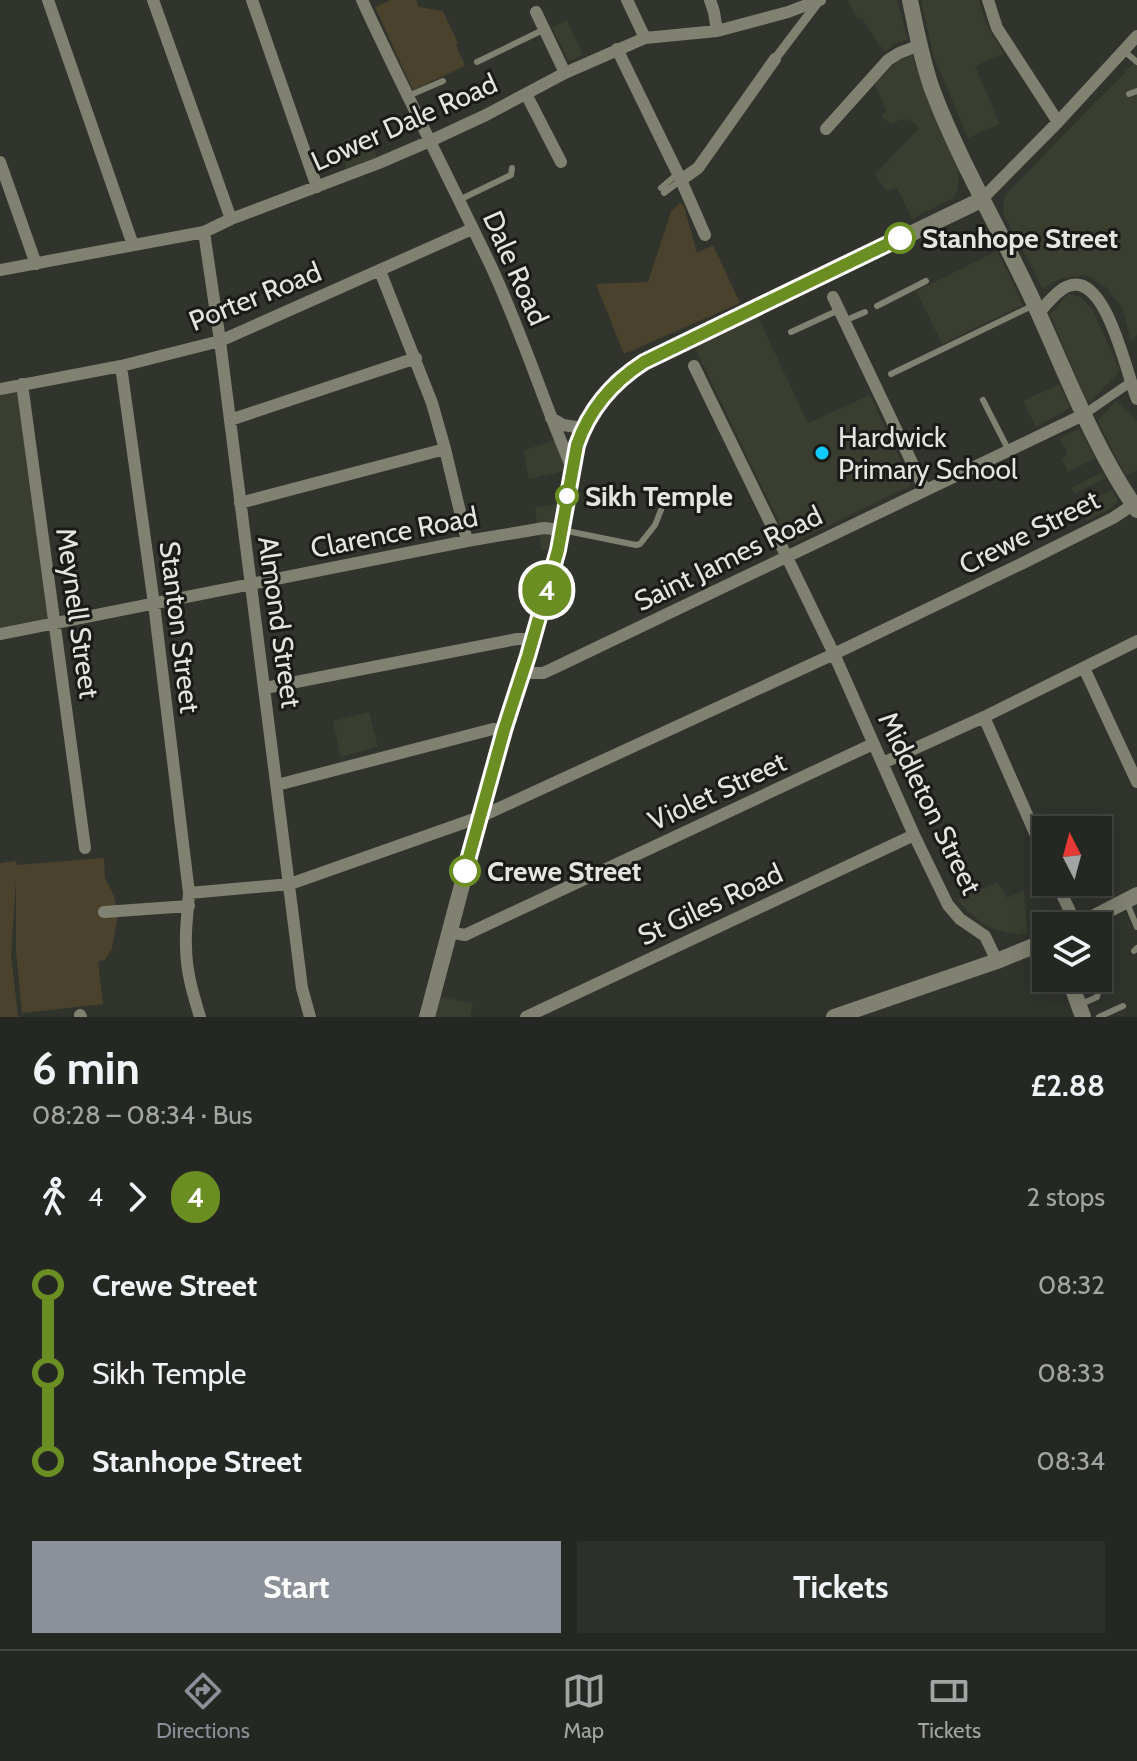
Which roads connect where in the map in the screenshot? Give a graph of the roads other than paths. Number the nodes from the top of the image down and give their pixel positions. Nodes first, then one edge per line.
1 (48, 0) edge
2 (153, 0) edge
3 (252, 0) edge
4 (362, 0) edge
5 (627, 0) edge
6 (710, 0) edge
7 (820, 0) edge
8 (910, 0) edge
9 (988, 0) edge
10 (787, 6) edge
11 (534, 7) edge
12 (545, 29) junction
13 (717, 31) junction
14 (1137, 36) edge
15 (645, 38) junction
16 (920, 45) junction
17 (617, 49) junction
18 (1124, 51) junction
19 (775, 59) joint
20 (477, 62) dead end
21 (1137, 62) edge
22 (749, 71) dead end
23 (565, 73) junction
24 (760, 80) junction
25 (443, 81) dead end
26 (1137, 91) edge
27 (526, 94) junction
28 (1129, 94) dead end
29 (408, 96) junction
30 (1058, 122) junction
31 (826, 129) dead end
32 (430, 141) junction
33 (0, 162) edge
34 (561, 162) dead end
35 (512, 168) dead end
36 (680, 177) junction
37 (317, 187) junction
38 (663, 191) dead end
39 (459, 200) junction
40 (981, 200) junction
41 (231, 219) junction
42 (472, 229) junction
43 (204, 232) junction
44 (705, 235) dead end
45 (133, 245) junction
46 (36, 264) junction
47 (0, 270) edge
48 (380, 271) junction
49 (926, 281) dead end
50 (833, 297) dead end
51 (877, 306) dead end
52 (1037, 309) junction
53 (865, 312) dead end
54 (842, 316) junction
55 (791, 332) dead end
56 (220, 341) junction
57 (416, 358) junction
58 (121, 366) junction
59 (694, 366) dead end
60 (891, 374) dead end
61 (1131, 382) junction
62 (22, 384) junction
63 (0, 389) edge
64 (1137, 399) edge
65 (983, 400) dead end
66 (1083, 415) junction
67 (551, 418) junction
68 (230, 420) junction
69 (583, 428) junction
70 (445, 449) junction
71 (1009, 451) junction
72 (572, 468) junction
73 (925, 490) junction
74 (240, 503) junction
75 (1136, 506) edge
76 (661, 510) dead end
77 (562, 530) junction
78 (467, 541) junction
79 (785, 557) junction
80 (250, 585) junction
81 (154, 604) junction
82 (55, 623) junction
83 (0, 634) edge
84 (533, 639) junction
85 (1137, 641) edge
86 (834, 654) junction
87 (1084, 668) junction
88 (523, 673) junction
89 (265, 688) junction
90 (984, 717) junction
91 (504, 730) junction
92 (873, 744) junction
93 (883, 763) junction
94 (1137, 782) edge
95 (277, 785) junction
96 (480, 817) junction
97 (1032, 826) edge
98 (914, 835) junction
99 (85, 848) dead end
100 (290, 884) junction
101 (1131, 898) edge
102 (189, 900) junction
103 (104, 912) dead end
104 (1104, 912) edge
105 (1137, 927) edge
106 (448, 932) junction
107 (1032, 947) edge
108 (997, 961) junction
109 (1074, 992) edge
110 (1098, 992) edge
111 (1123, 1006) dead end
112 (1081, 1011) edge
113 (200, 1017) edge
114 (310, 1017) edge
115 (427, 1017) edge
116 (526, 1017) edge
117 (834, 1017) edge
118 (1099, 1017) edge

1 - 45 street
2 - 41 street
3 - 37 street
4 - 29 street, Dale Road
5 - 15 street
6 - 13 street
7 - 10 street, Lower Dale Road
7 - 19 street
8 - 16 street
9 - 30 street
10 - 13 street, Lower Dale Road
11 - 12 street
12 - 20 lane
12 - 23 street
13 - 15 street, Lower Dale Road
14 - 18 street
15 - 17 street, Lower Dale Road
16 - 31 street
16 - 40 street
17 - 23 street, Lower Dale Road
17 - 36 street
18 - 21 lane
18 - 30 street
19 - 24 street
22 - 24 street
23 - 27 street, Lower Dale Road
24 - 36 street
25 - 29 lane
26 - 28 lane
27 - 32 street, Lower Dale Road
27 - 34 street
29 - 32 street, Dale Road
30 - 40 street
32 - 37 street, Lower Dale Road
32 - 39 street, Dale Road
33 - 46 street
35 - 39 lane
36 - 38 lane
36 - 44 street
37 - 41 street, Lower Dale Road
39 - 42 street, Dale Road
40 - 52 street
40 - 69 street
41 - 43 street, Lower Dale Road
42 - 48 street, Porter Road
42 - 67 street, Dale Road
43 - 45 street, Lower Dale Road
43 - 56 street, Almond Street
45 - 46 street, Lower Dale Road
46 - 47 street, Lower Dale Road
48 - 56 street, Porter Road
48 - 57 street
49 - 51 lane
50 - 54 street
52 - 60 lane
52 - 61 street
52 - 66 street
53 - 54 lane
54 - 55 lane
54 - 73 street
56 - 58 street, Porter Road
56 - 68 street, Almond Street
57 - 68 street
57 - 70 street
58 - 62 street, Porter Road
58 - 81 street, Stanton Street
59 - 79 street, Middleton Street
61 - 64 street
61 - 66 street
62 - 63 street, Porter Road
62 - 82 street, Meynell Street
65 - 71 lane
66 - 71 street, Saint James Road
66 - 75 street
67 - 69 street
67 - 72 street, Dale Road
68 - 74 street, Almond Street
69 - 72 street
70 - 74 street
70 - 78 street
71 - 73 street, Saint James Road
72 - 77 street
73 - 79 street, Saint James Road
74 - 80 street, Almond Street
75 - 86 street, Crewe Street
76 - 77 lane
77 - 78 street, Clarence Road
77 - 84 street
78 - 80 street, Clarence Road
79 - 86 street, Middleton Street
79 - 88 street, Saint James Road
80 - 81 street, Clarence Road
80 - 89 street, Almond Street
81 - 82 street, Clarence Road
81 - 102 street, Stanton Street
82 - 83 street, Clarence Road
82 - 99 street, Meynell Street
84 - 88 street
84 - 89 street
85 - 87 street
86 - 92 street, Middleton Street
86 - 96 street, Crewe Street
87 - 90 street
87 - 94 street
88 - 91 street
89 - 95 street, Almond Street
90 - 93 street
90 - 97 street
91 - 95 street
91 - 96 street
92 - 93 street, Middleton Street
92 - 106 street, Violet Street
93 - 98 street, Middleton Street
95 - 100 street, Almond Street
96 - 100 street, Crewe Street
96 - 106 street
98 - 108 street, Middleton Street
98 - 116 street, St Giles Road
100 - 102 street, Crewe Street
100 - 114 street, Almond Street
101 - 104 street
101 - 105 lane
102 - 103 street, Crewe Street
102 - 113 street, Stanton Street
106 - 115 street
107 - 108 street
108 - 117 street
109 - 112 street
110 - 112 lane
111 - 118 lane

